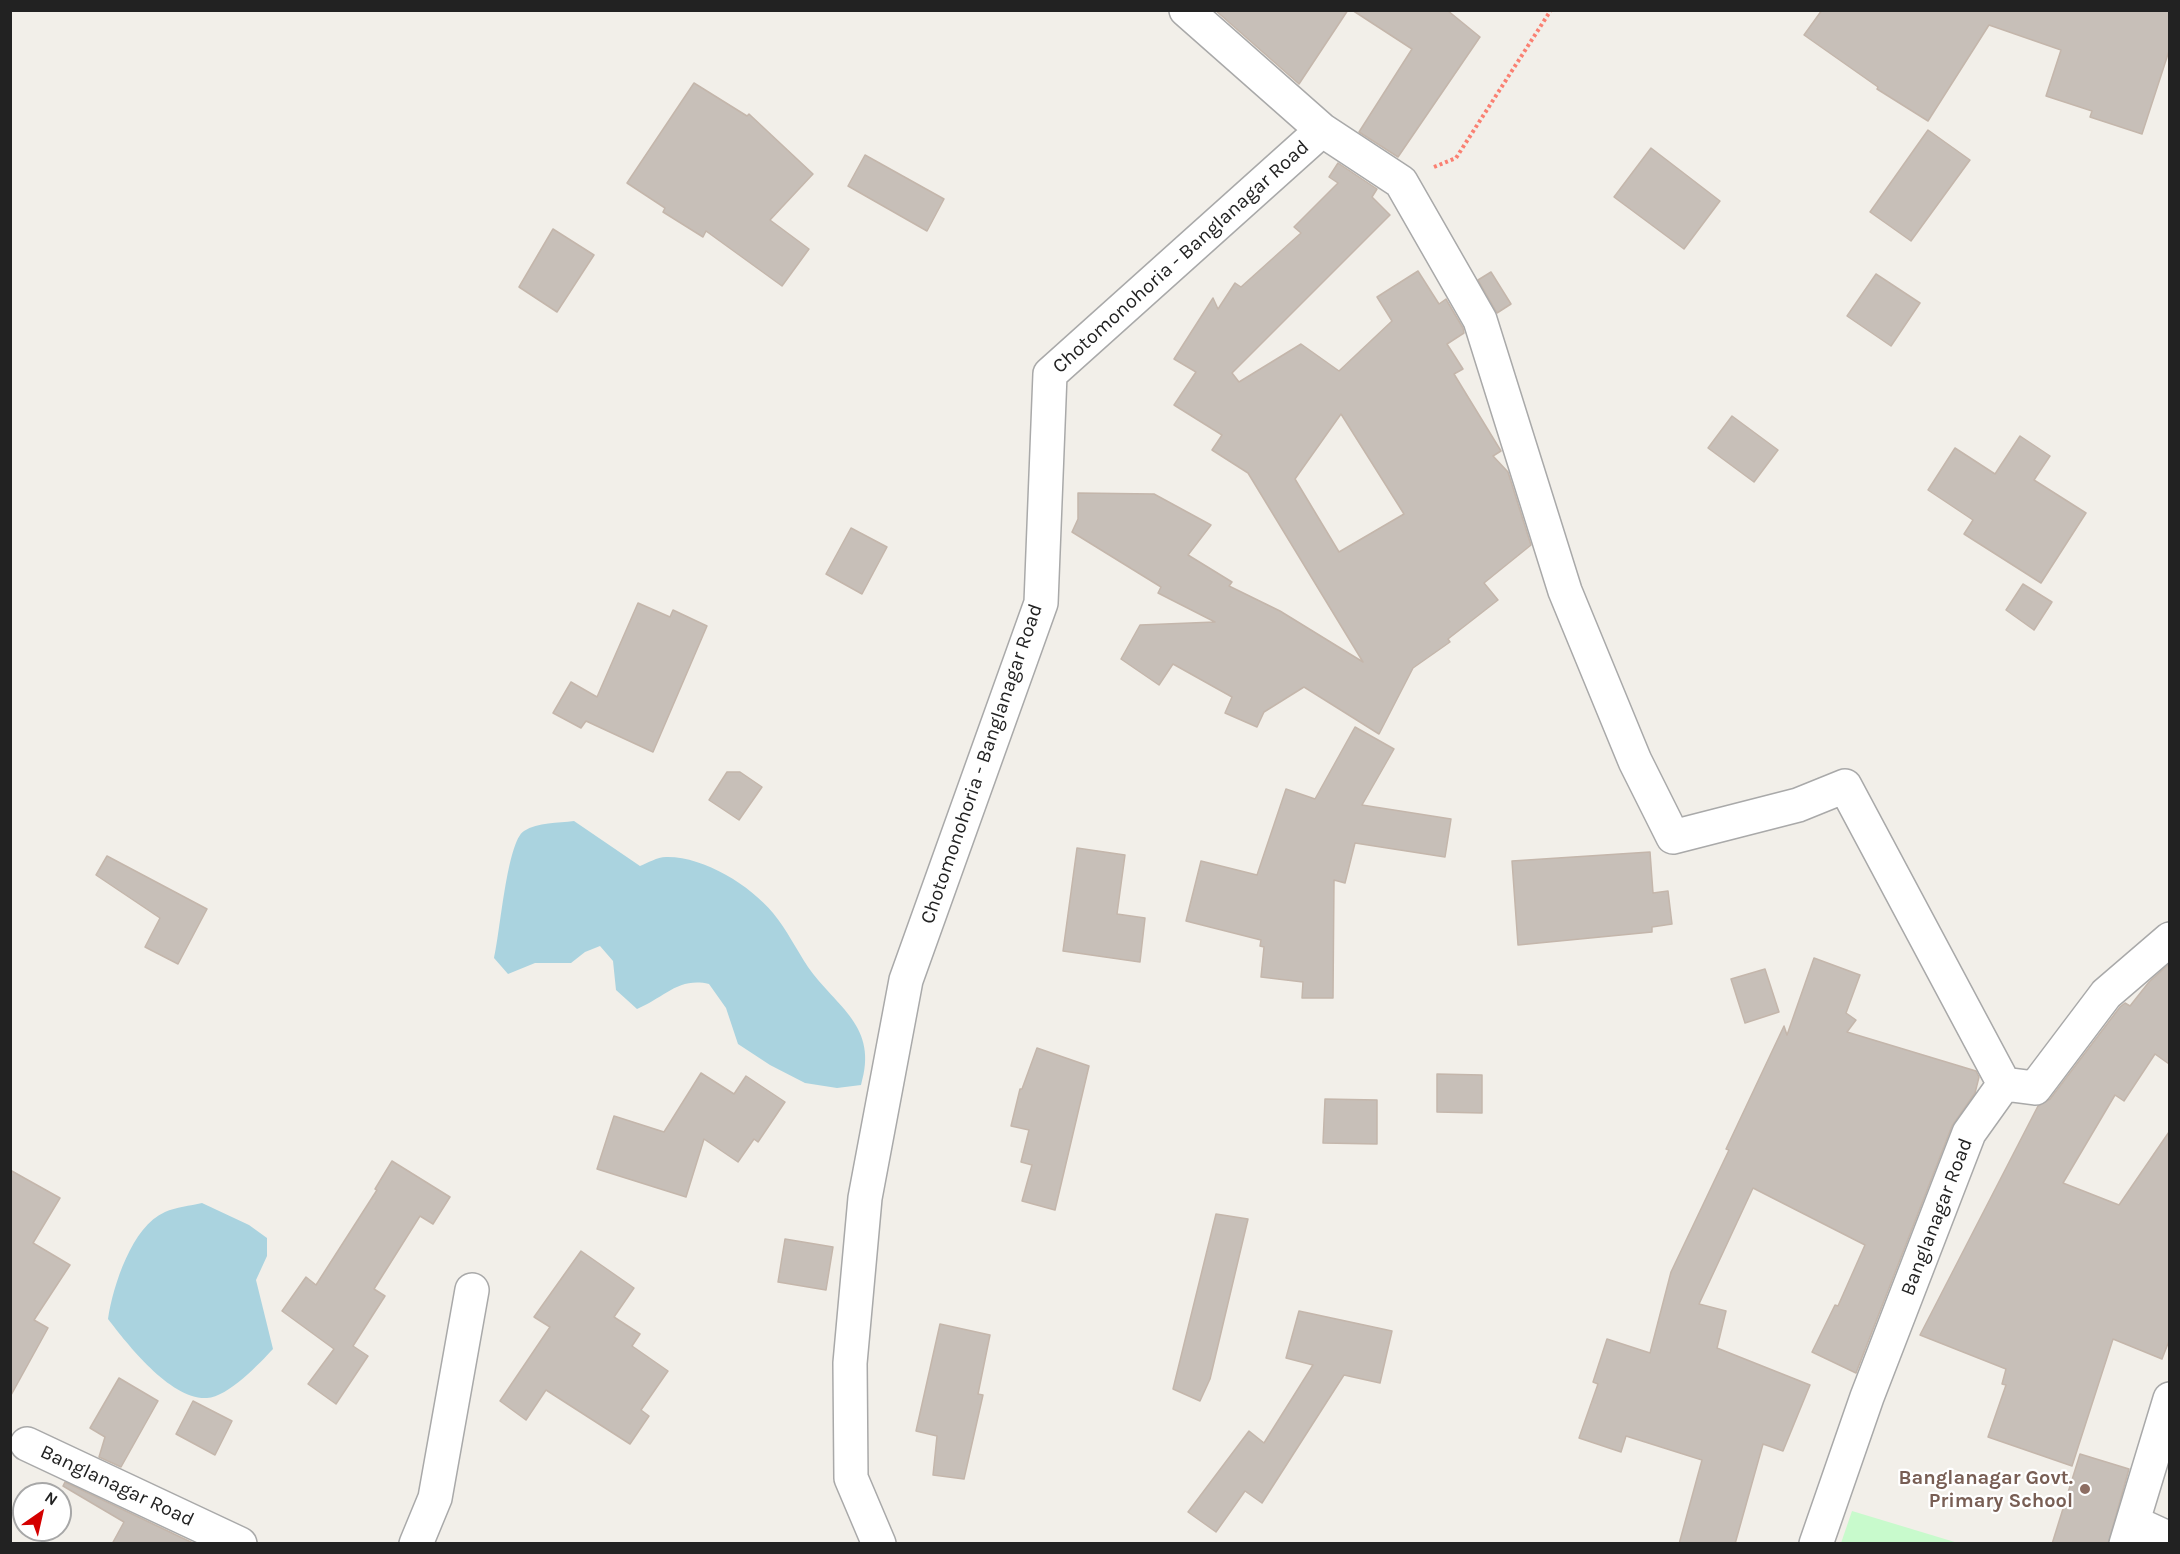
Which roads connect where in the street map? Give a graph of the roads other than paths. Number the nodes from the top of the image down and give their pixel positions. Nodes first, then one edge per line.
1 (1186, 10) edge
2 (1322, 130) junction
3 (2169, 939) edge
4 (2004, 1084) junction
5 (472, 1290) dead end
6 (2169, 1399) edge
7 (27, 1444) dead end
8 (2130, 1533) edge
9 (2169, 1539) edge
10 (240, 1544) edge
11 (416, 1544) edge
12 (879, 1544) edge
13 (1816, 1544) edge

1 - 2 street, Chotomonohoria - Banglanagar Road
2 - 4 street
2 - 12 street, Chotomonohoria - Banglanagar Road
3 - 4 street
4 - 13 street, Banglanagar Road
5 - 11 street
6 - 8 street
7 - 10 street, Banglanagar Road
8 - 9 street

